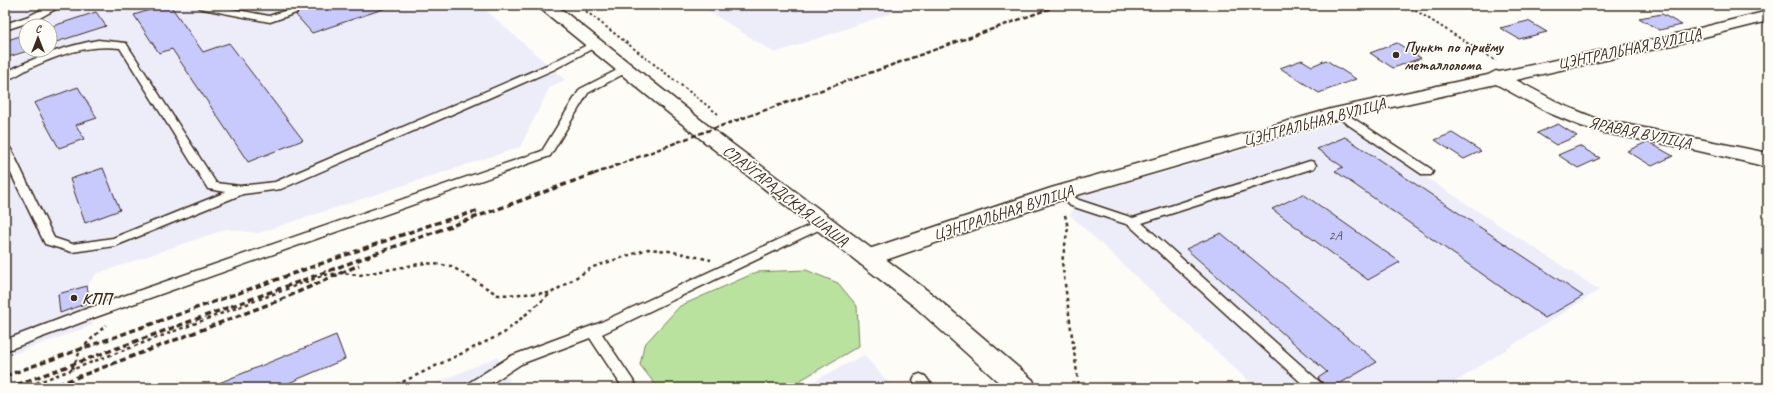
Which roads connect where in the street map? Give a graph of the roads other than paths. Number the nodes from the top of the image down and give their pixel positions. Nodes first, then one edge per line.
1 (58, 5) edge
2 (546, 5) edge
3 (203, 6) dead end
4 (294, 11) dead end
5 (1768, 16) edge
6 (5, 26) edge
7 (594, 44) junction
8 (625, 69) junction
9 (1506, 75) junction
10 (5, 77) edge
11 (1338, 113) junction
12 (5, 149) edge
13 (1768, 160) edge
14 (1310, 165) dead end
15 (1428, 172) dead end
16 (241, 190) junction
17 (1059, 193) junction
18 (1133, 222) junction
19 (823, 223) junction
20 (868, 258) junction
21 (594, 332) junction
22 (5, 346) edge
23 (472, 388) edge
24 (631, 388) edge
25 (1023, 388) edge
26 (1317, 388) edge

1 - 6 lane
2 - 7 street, СЛАЎГАРАДСКАЯ ШАША
3 - 4 lane
5 - 9 street, ЦЭНТРАЛЬНАЯ ВУЛІЦА
7 - 8 street, СЛАЎГАРАДСКАЯ ШАША
7 - 16 lane
8 - 19 street, СЛАЎГАРАДСКАЯ ШАША
8 - 22 lane
9 - 11 street, ЦЭНТРАЛЬНАЯ ВУЛІЦА
9 - 13 street, ЯРАВАЯ ВУЛІЦА
10 - 16 lane
11 - 15 lane
11 - 17 street, ЦЭНТРАЛЬНАЯ ВУЛІЦА
12 - 16 lane
14 - 18 lane
17 - 18 lane
17 - 20 street, ЦЭНТРАЛЬНАЯ ВУЛІЦА
18 - 26 lane
19 - 20 street, СЛАЎГАРАДСКАЯ ШАША
19 - 21 lane
20 - 25 street, СЛАЎГАРАДСКАЯ ШАША
21 - 23 lane
21 - 24 lane

